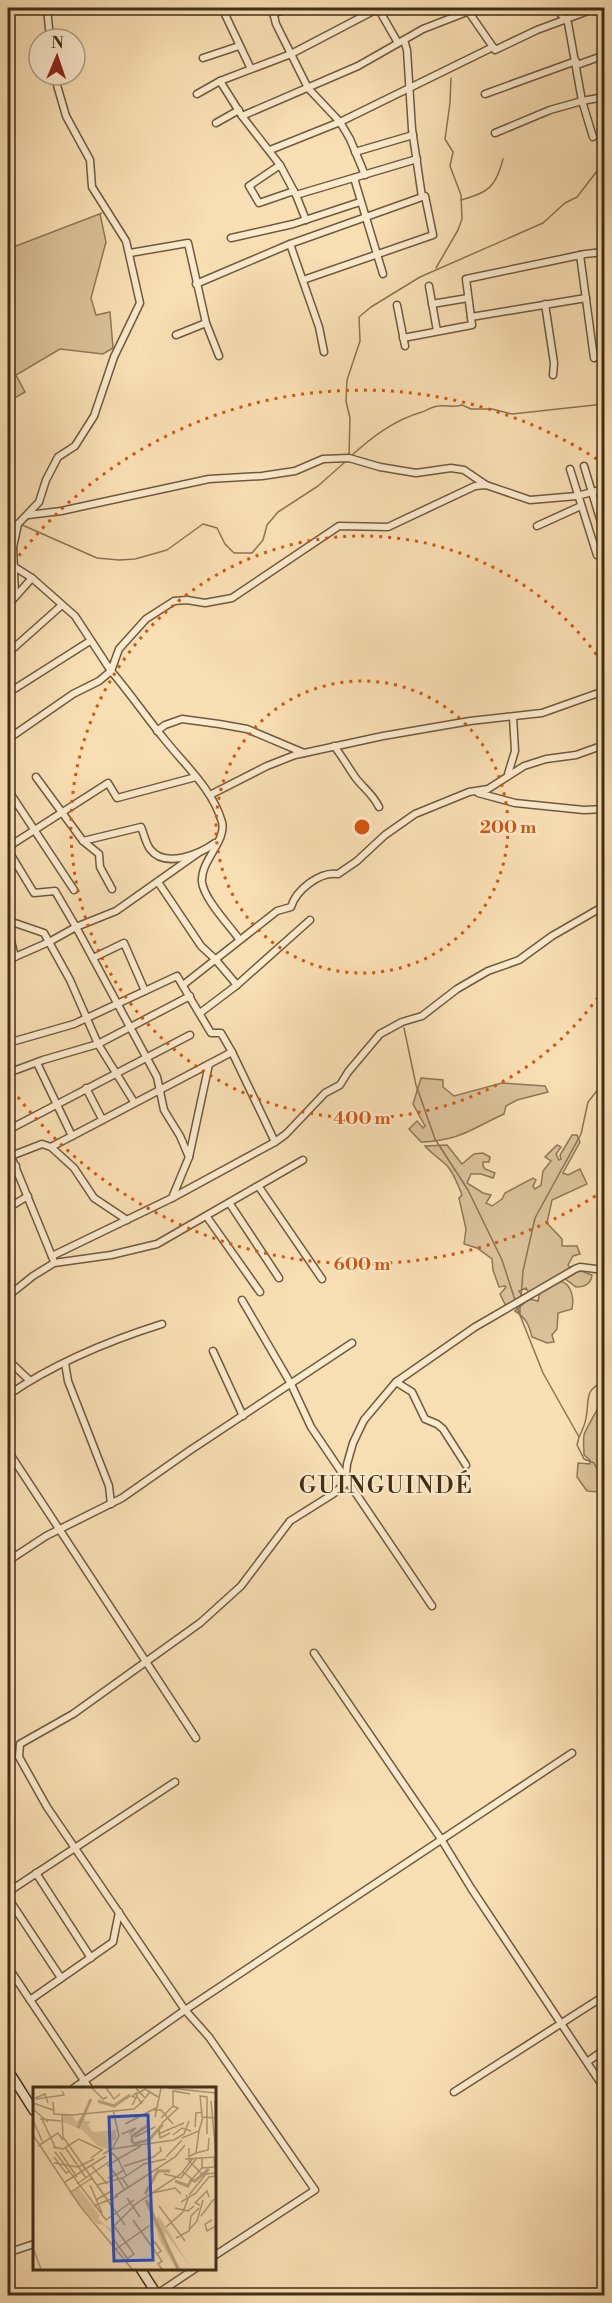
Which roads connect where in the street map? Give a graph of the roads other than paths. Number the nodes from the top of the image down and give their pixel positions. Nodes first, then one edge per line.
1 (46, 8) edge
2 (209, 8) edge
3 (215, 8) edge
4 (222, 8) edge
5 (288, 8) edge
6 (379, 8) edge
7 (477, 8) edge
8 (556, 8) edge
9 (596, 8) edge
10 (466, 9) edge
11 (272, 11) edge
12 (566, 20) junction
13 (48, 27) edge
14 (401, 42) junction
15 (239, 46) junction
16 (493, 47) junction
17 (291, 54) junction
18 (203, 58) dead end
19 (604, 58) edge
20 (576, 63) junction
21 (251, 69) junction
22 (220, 81) junction
23 (58, 87) edge
24 (308, 88) junction
25 (409, 88) junction
26 (197, 94) dead end
27 (485, 94) dead end
28 (604, 97) edge
29 (582, 101) junction
30 (240, 113) junction
31 (340, 122) junction
32 (216, 123) dead end
33 (495, 134) dead end
34 (413, 135) junction
35 (593, 137) dead end
36 (270, 150) junction
37 (355, 152) junction
38 (417, 159) junction
39 (280, 165) junction
40 (365, 175) junction
41 (354, 178) junction
42 (295, 193) junction
43 (422, 197) junction
44 (360, 202) junction
45 (364, 217) junction
46 (306, 220) junction
47 (231, 238) dead end
48 (290, 244) junction
49 (604, 252) edge
50 (130, 253) junction
51 (376, 255) junction
52 (580, 255) junction
53 (383, 274) dead end
54 (303, 280) junction
55 (196, 284) junction
56 (429, 286) dead end
57 (468, 298) junction
58 (586, 298) junction
59 (432, 304) junction
60 (545, 304) junction
61 (397, 305) dead end
62 (471, 317) junction
63 (206, 323) junction
64 (437, 331) junction
65 (176, 335) dead end
66 (403, 338) junction
67 (405, 346) dead end
68 (324, 352) dead end
69 (219, 356) dead end
70 (594, 358) dead end
71 (553, 375) dead end
72 (584, 466) dead end
73 (570, 469) dead end
74 (486, 485) junction
75 (604, 489) edge
76 (592, 492) junction
77 (577, 496) junction
78 (581, 506) junction
79 (28, 515) junction
80 (18, 524) junction
81 (8, 526) edge
82 (537, 526) dead end
83 (604, 532) edge
84 (597, 555) dead end
85 (13, 566) junction
86 (32, 578) junction
87 (15, 596) junction
88 (8, 605) edge
89 (62, 605) junction
90 (90, 641) junction
91 (8, 653) edge
92 (111, 670) junction
93 (604, 691) edge
94 (8, 693) edge
95 (513, 717) junction
96 (158, 731) junction
97 (8, 739) edge
98 (333, 746) junction
99 (604, 746) edge
100 (305, 753) junction
101 (36, 777) dead end
102 (196, 777) junction
103 (506, 777) junction
104 (8, 790) edge
105 (469, 792) junction
106 (210, 795) junction
107 (379, 807) dead end
108 (604, 809) edge
109 (61, 812) junction
110 (34, 830) junction
111 (83, 841) junction
112 (218, 841) junction
113 (8, 849) edge
114 (198, 854) junction
115 (158, 882) junction
116 (112, 889) dead end
117 (74, 890) dead end
118 (604, 906) edge
119 (310, 920) dead end
120 (9, 923) edge
121 (76, 927) junction
122 (239, 939) junction
123 (49, 942) junction
124 (15, 957) junction
125 (93, 958) junction
126 (215, 959) junction
127 (8, 960) edge
128 (183, 985) junction
129 (237, 985) junction
130 (145, 991) junction
131 (190, 996) junction
132 (117, 1003) junction
133 (200, 1013) junction
134 (87, 1017) junction
135 (130, 1027) junction
136 (190, 1035) dead end
137 (8, 1043) edge
138 (98, 1044) junction
139 (232, 1052) junction
140 (147, 1057) junction
141 (37, 1063) junction
142 (209, 1064) junction
143 (8, 1073) edge
144 (116, 1073) junction
145 (86, 1088) junction
146 (161, 1090) junction
147 (134, 1102) junction
148 (55, 1103) junction
149 (102, 1119) junction
150 (8, 1130) edge
151 (72, 1136) junction
152 (275, 1142) junction
153 (51, 1147) junction
154 (8, 1149) edge
155 (11, 1156) junction
156 (189, 1157) junction
157 (303, 1160) dead end
158 (16, 1166) junction
159 (8, 1170) edge
160 (259, 1187) junction
161 (28, 1196) junction
162 (172, 1198) junction
163 (230, 1204) junction
164 (8, 1208) edge
165 (207, 1217) junction
166 (127, 1220) junction
167 (53, 1259) junction
168 (604, 1270) edge
169 (279, 1278) dead end
170 (322, 1279) dead end
171 (260, 1292) dead end
172 (8, 1296) edge
173 (242, 1300) dead end
174 (162, 1324) dead end
175 (352, 1343) dead end
176 (213, 1351) dead end
177 (8, 1360) edge
178 (65, 1363) junction
179 (29, 1380) junction
180 (396, 1382) junction
181 (291, 1384) junction
182 (8, 1395) edge
183 (243, 1416) junction
184 (8, 1451) edge
185 (466, 1465) dead end
186 (346, 1477) junction
187 (111, 1504) junction
188 (58, 1529) junction
189 (8, 1561) edge
190 (432, 1606) dead end
191 (314, 1653) dead end
192 (145, 1663) junction
193 (196, 1738) dead end
194 (572, 1753) dead end
195 (175, 1782) dead end
196 (441, 1839) junction
197 (75, 1848) junction
198 (36, 1873) junction
199 (8, 1892) edge
200 (8, 1898) edge
201 (119, 1912) junction
202 (91, 1958) junction
203 (8, 1966) edge
204 (10, 1975) edge
205 (61, 1978) junction
206 (604, 1996) edge
207 (30, 2000) junction
208 (185, 2010) junction
209 (560, 2023) junction
210 (604, 2050) edge
211 (587, 2062) junction
212 (8, 2070) edge
213 (84, 2081) junction
214 (75, 2087) edge
215 (88, 2087) edge
216 (604, 2088) edge
217 (454, 2092) dead end
218 (33, 2109) edge
219 (33, 2244) edge
220 (16, 2250) dead end
221 (216, 2255) edge
222 (141, 2270) edge
223 (193, 2270) edge
224 (158, 2295) edge

1 - 13 street
2 - 3 street
4 - 15 street
5 - 11 street
6 - 14 street
6 - 17 street
7 - 10 street
8 - 12 street
9 - 12 street
10 - 14 street
10 - 16 street
11 - 17 street
12 - 16 street
12 - 20 street
14 - 24 street
14 - 25 street
15 - 18 street
15 - 21 street
16 - 25 street
17 - 21 street
17 - 24 street
19 - 20 street
20 - 27 street
20 - 29 street
21 - 22 street
22 - 26 street
22 - 30 street
23 - 50 street
24 - 30 street
24 - 31 street
25 - 31 street
25 - 34 street
28 - 29 street
29 - 33 street
29 - 35 street
30 - 32 street
30 - 36 street
31 - 36 street
31 - 37 street
34 - 37 street
34 - 38 street
36 - 39 street
37 - 40 street
38 - 40 street
38 - 43 street
39 - 42 street
39 - 42 street
40 - 41 street
41 - 42 street
41 - 44 street
42 - 46 street
43 - 45 street
43 - 51 street
44 - 45 street
44 - 46 street
45 - 48 street
45 - 51 street
46 - 47 street
48 - 54 street
48 - 55 street
49 - 52 street
50 - 55 street
50 - 79 street
51 - 53 street
51 - 54 street
52 - 57 street
52 - 58 street
54 - 68 street
55 - 63 street
56 - 59 street
57 - 59 street
57 - 62 street
58 - 60 street
58 - 70 street
59 - 64 street
60 - 62 street
60 - 71 street
61 - 66 street
62 - 64 street
63 - 65 street
63 - 69 street
64 - 66 street
66 - 67 street
72 - 76 street
73 - 77 street
74 - 77 street
74 - 79 street
74 - 92 street
75 - 76 street
76 - 77 street
76 - 83 street
77 - 78 street
78 - 82 street
78 - 84 street
79 - 80 street
80 - 81 street
80 - 85 street
85 - 86 street
85 - 87 street
86 - 87 street
86 - 89 street
87 - 88 street
89 - 90 street
89 - 91 street
90 - 92 street
90 - 94 street
92 - 96 street
92 - 97 street
93 - 95 street
95 - 98 street
95 - 103 street
96 - 100 street
96 - 102 street
98 - 100 street
98 - 107 street
99 - 103 street
100 - 106 street
101 - 109 street
102 - 106 street
102 - 109 street
103 - 105 street
104 - 110 street
105 - 108 street
105 - 122 street
106 - 112 street
109 - 110 street
109 - 111 street
110 - 113 street
110 - 117 street
111 - 114 street
111 - 116 street
112 - 114 street
112 - 122 street
113 - 121 street
114 - 115 street
115 - 121 street
115 - 126 street
118 - 152 street
119 - 129 street
120 - 123 street
120 - 124 street
121 - 123 street
121 - 125 street
122 - 126 street
123 - 124 street
123 - 134 street
124 - 127 street
125 - 130 street
125 - 132 street
126 - 128 street
126 - 129 street
128 - 130 street
128 - 131 street
129 - 133 street
130 - 132 street
131 - 133 street
131 - 135 street
132 - 134 street
132 - 135 street
133 - 139 street
134 - 137 street
134 - 138 street
135 - 138 street
135 - 140 street
136 - 140 street
138 - 141 street
138 - 144 street
139 - 142 street
139 - 152 street
140 - 144 street
140 - 146 street
141 - 143 street
141 - 148 street
142 - 146 street
142 - 156 street
144 - 145 street
144 - 147 street
145 - 148 street
145 - 149 street
146 - 147 street
146 - 156 street
147 - 149 street
148 - 150 street
148 - 151 street
149 - 151 street
151 - 153 street
152 - 162 street
153 - 155 street
153 - 166 street
154 - 155 street
155 - 158 street
156 - 162 street
157 - 160 street
158 - 159 street
158 - 161 street
160 - 163 street
160 - 170 street
161 - 164 street
161 - 167 street
162 - 166 street
163 - 165 street
163 - 169 street
165 - 167 street
165 - 171 street
166 - 167 street
167 - 172 street
168 - 180 street
173 - 181 street
174 - 178 street
175 - 181 street
176 - 183 street
177 - 179 street
178 - 179 street
178 - 187 street
179 - 182 street
180 - 185 street
180 - 186 street
181 - 183 street
181 - 186 street
183 - 187 street
184 - 188 street
186 - 190 street
186 - 192 street
187 - 188 street
188 - 189 street
188 - 192 street
191 - 196 street
192 - 193 street
192 - 197 street
194 - 196 street
195 - 197 street
196 - 208 street
196 - 209 street
197 - 198 street
197 - 201 street
198 - 199 street
198 - 202 street
200 - 205 street
201 - 202 street
201 - 208 street
202 - 205 street
203 - 204 street
204 - 207 street
205 - 207 street
206 - 209 street
207 - 213 street
208 - 213 street
208 - 221 street
209 - 211 street
209 - 217 street
210 - 211 street
211 - 216 street
212 - 218 main road
213 - 214 street
213 - 215 street
219 - 220 street
222 - 224 main road
223 - 224 street

